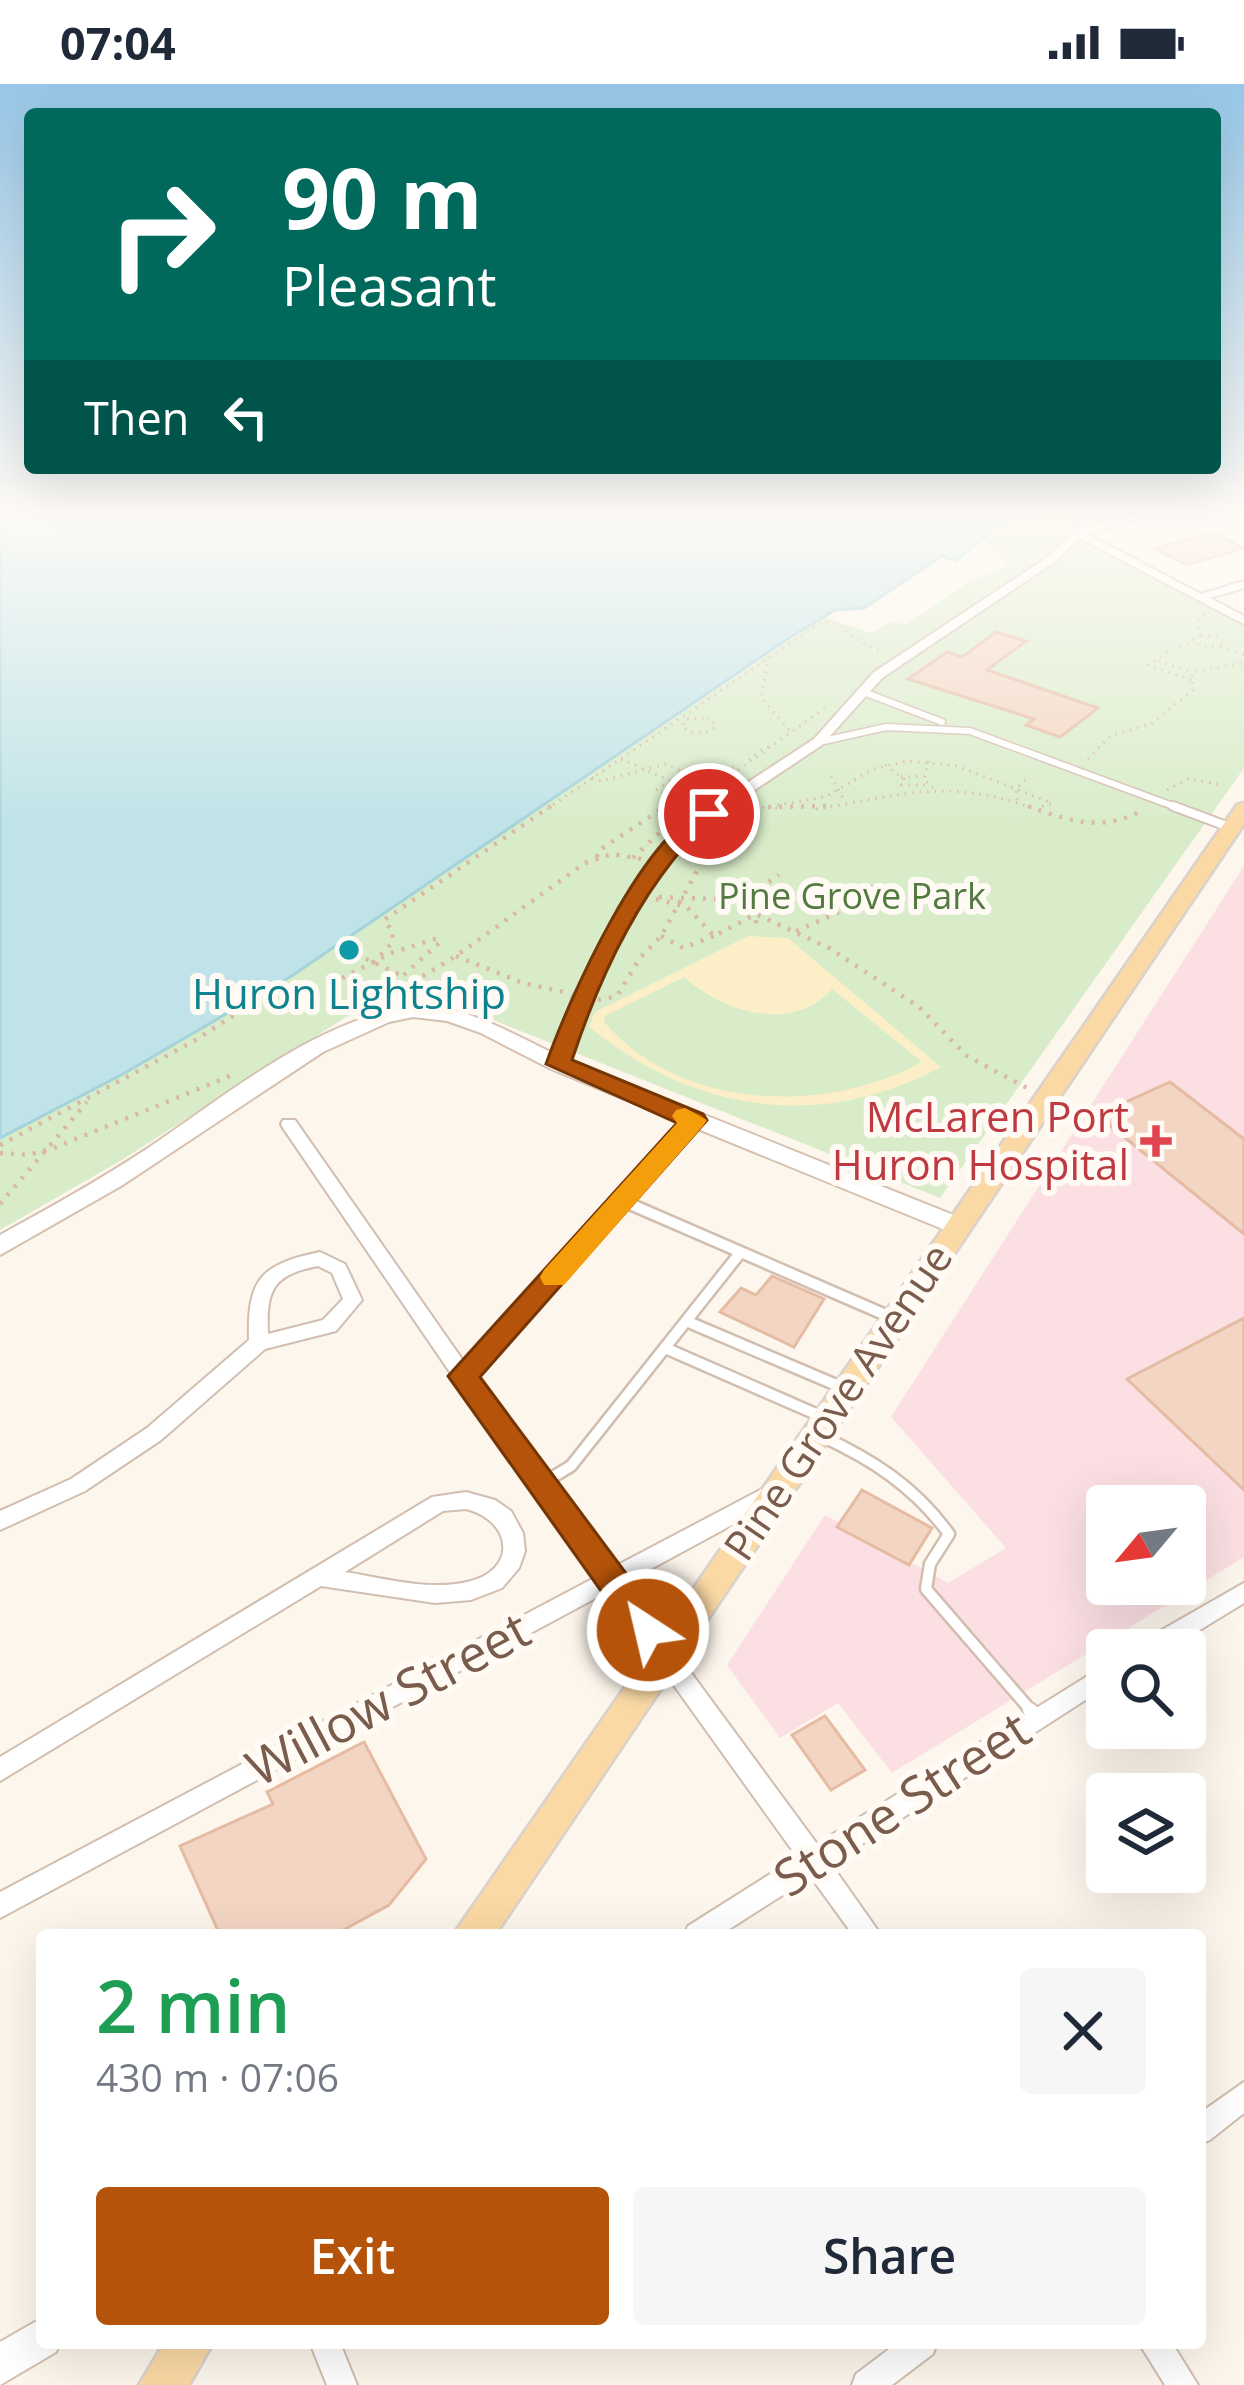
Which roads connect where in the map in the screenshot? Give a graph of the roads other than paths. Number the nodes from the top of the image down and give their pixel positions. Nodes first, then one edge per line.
1 (964, 617) edge
2 (861, 691) junction
3 (970, 731) junction
4 (818, 742) junction
5 (1240, 821) edge
6 (559, 1064) junction
7 (694, 1120) junction
8 (289, 1124) dead end
9 (623, 1201) junction
10 (958, 1226) junction
11 (0, 1246) edge
12 (740, 1253) junction
13 (895, 1319) junction
14 (686, 1322) junction
15 (260, 1343) junction
16 (665, 1348) junction
17 (463, 1376) junction
18 (847, 1389) junction
19 (820, 1426) junction
20 (542, 1483) junction
21 (775, 1491) junction
22 (0, 1521) edge
23 (321, 1577) junction
24 (608, 1582) junction
25 (1244, 1592) edge
26 (1182, 1629) edge
27 (666, 1654) junction
28 (1086, 1687) edge
29 (1036, 1717) junction
30 (0, 1770) edge
31 (815, 1861) junction
32 (0, 1906) edge
33 (476, 1929) edge
34 (707, 1929) edge
35 (864, 1929) edge
36 (1244, 2096) edge
37 (1206, 2125) edge
38 (36, 2342) edge
39 (187, 2349) edge
40 (327, 2349) edge
41 (914, 2349) edge
42 (1158, 2349) edge
43 (0, 2365) edge
44 (162, 2385) edge
45 (342, 2385) edge
46 (867, 2385) edge
47 (1183, 2385) edge

1 - 2 street
2 - 3 lane
2 - 4 street
3 - 4 lane
3 - 5 lane
4 - 6 street
5 - 10 main road, Pine Grove Avenue
6 - 7 street
6 - 11 street
7 - 9 street
7 - 10 street
8 - 17 street
9 - 12 lane
9 - 17 street
10 - 13 main road, Pine Grove Avenue
12 - 13 lane
12 - 14 lane
13 - 18 main road, Pine Grove Avenue
14 - 16 lane
14 - 18 lane
15 - 15 street
15 - 22 street
16 - 19 lane
16 - 20 lane
17 - 20 street
18 - 19 main road, Pine Grove Avenue
19 - 21 main road, Pine Grove Avenue
19 - 29 lane
20 - 24 street
21 - 24 street, Willow Street
21 - 27 main road, Pine Grove Avenue
23 - 23 street
23 - 30 street
24 - 27 street
24 - 32 street, Willow Street
25 - 26 street
27 - 31 street
27 - 33 main road, Pine Grove Avenue
28 - 29 street, Stone Street
29 - 31 street, Stone Street
31 - 34 street, Stone Street
31 - 35 street
36 - 37 street
38 - 43 street
39 - 44 main road
40 - 45 street
41 - 46 street
42 - 47 street

